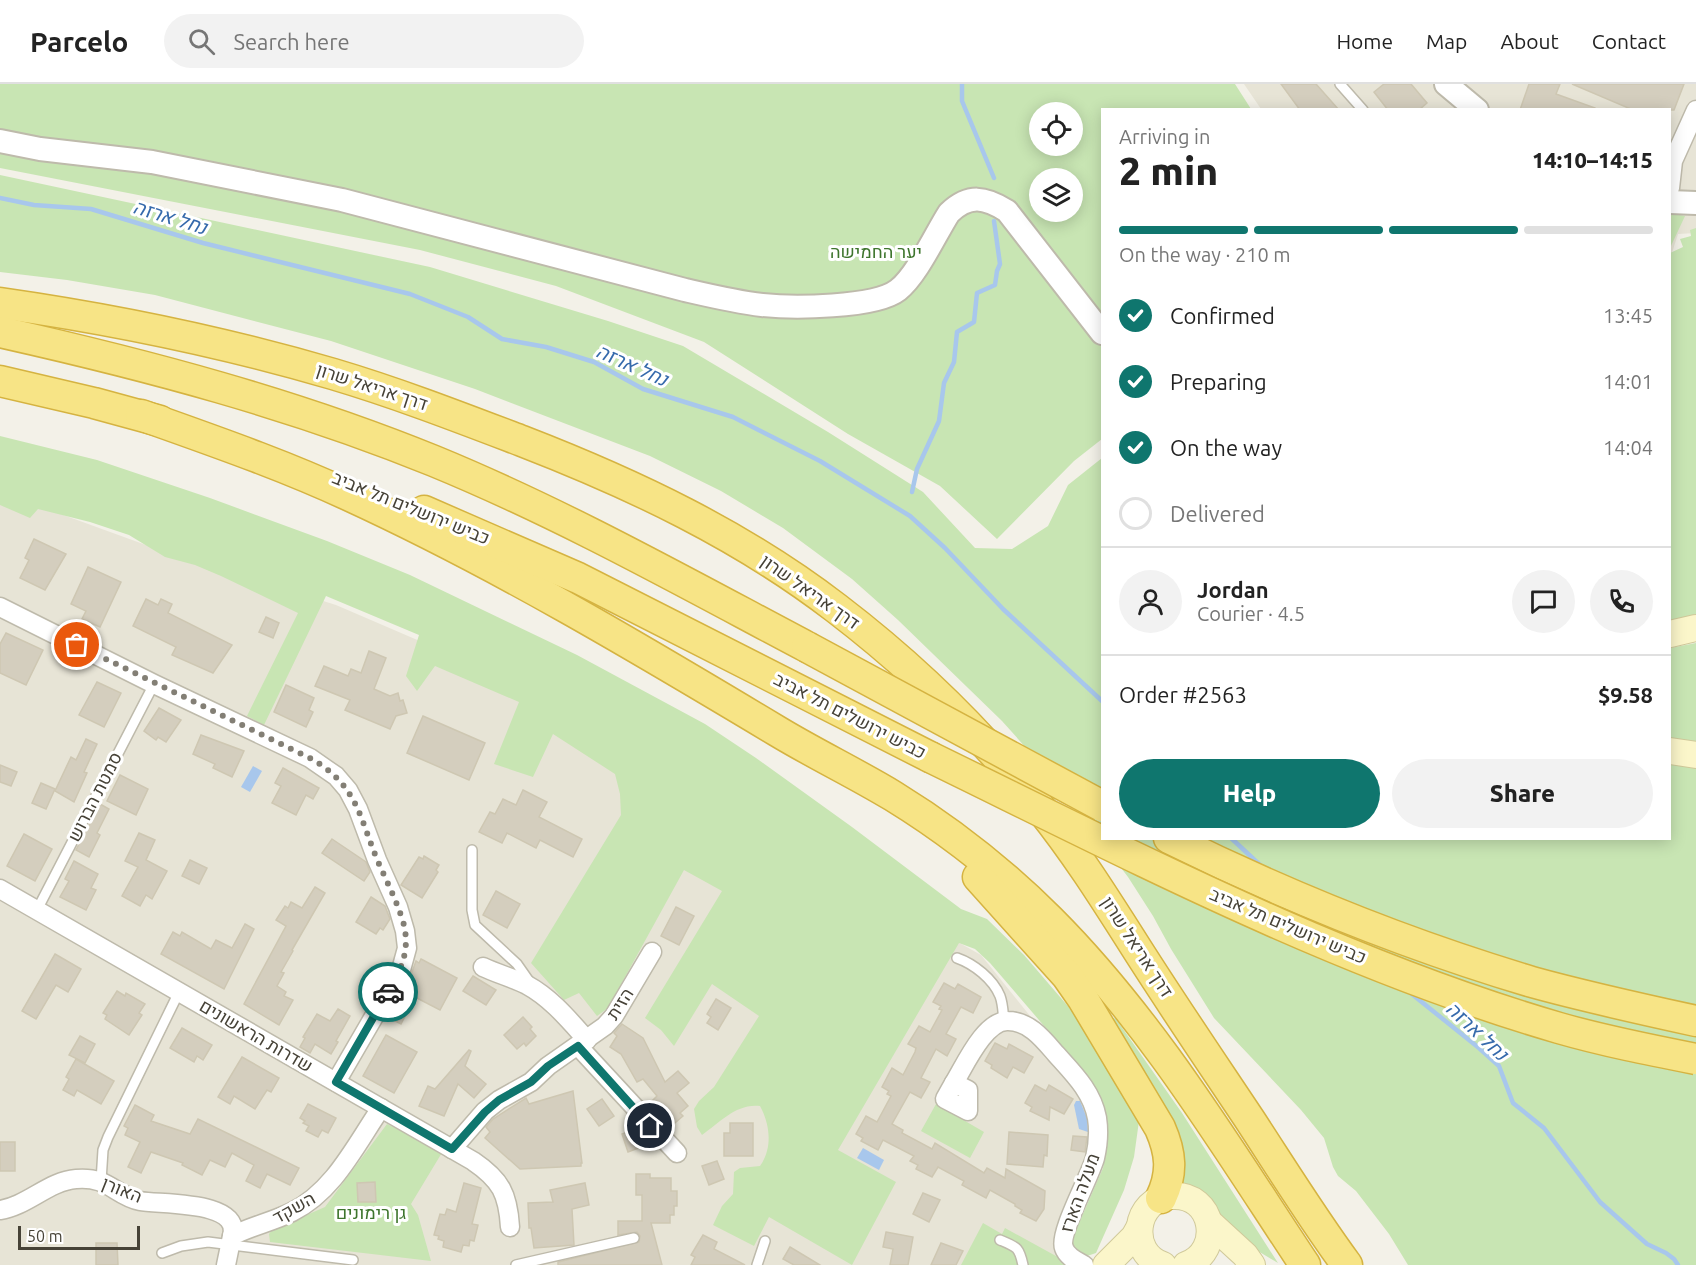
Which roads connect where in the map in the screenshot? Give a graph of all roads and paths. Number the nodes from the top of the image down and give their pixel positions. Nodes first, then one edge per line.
1 (1340, 84) edge
2 (1446, 84) edge
3 (1361, 108) edge
4 (1475, 108) edge
5 (1696, 110) edge
6 (0, 141) edge
7 (1671, 179) edge
8 (1671, 202) edge
9 (1696, 203) edge
10 (0, 303) edge
11 (0, 332) edge
12 (1101, 332) edge
13 (0, 381) edge
14 (141, 415) junction
15 (0, 607) edge
16 (1696, 628) edge
17 (1671, 634) edge
18 (153, 684) junction
19 (1671, 751) edge
20 (1696, 755) edge
21 (1101, 805) edge
22 (927, 818) junction
23 (1173, 840) edge
24 (472, 850) dead end
25 (0, 889) edge
26 (37, 910) junction
27 (651, 952) dead end
28 (957, 958) dead end
29 (483, 967) dead end
30 (536, 991) junction
31 (179, 992) junction
32 (1004, 1021) junction
33 (1696, 1021) edge
34 (582, 1043) junction
35 (1696, 1059) edge
36 (336, 1082) junction
37 (954, 1083) dead end
38 (381, 1108) junction
39 (452, 1149) junction
40 (676, 1153) dead end
41 (101, 1181) junction
42 (1161, 1198) junction
43 (0, 1210) edge
44 (1209, 1222) junction
45 (510, 1227) dead end
46 (1139, 1228) junction
47 (634, 1238) dead end
48 (231, 1240) junction
49 (1000, 1240) dead end
50 (765, 1241) dead end
51 (162, 1253) dead end
52 (1343, 1258) edge
53 (353, 1260) dead end
54 (1161, 1264) edge
55 (226, 1265) edge
56 (516, 1265) edge
57 (757, 1265) edge
58 (1023, 1265) edge
59 (1084, 1265) edge
60 (1106, 1265) edge
61 (1131, 1265) edge
62 (1187, 1265) edge
63 (1233, 1265) edge
64 (1252, 1265) edge
65 (1305, 1265) edge

1 - 3 lane
2 - 4 street
5 - 7 street
6 - 12 street
8 - 9 street
10 - 52 highway, דרך אריאל שרון
11 - 21 highway, bridge
13 - 14 highway, כביש ירושלים תל אביב
14 - 22 highway
14 - 35 highway, כביש ירושלים תל אביב, bridge
15 - 18 street
16 - 17 main road
18 - 26 lane, סמטת הברוש
18 - 36 street
19 - 20 main road
22 - 42 highway
22 - 65 highway
23 - 33 highway, כביש ירושלים תל אביב
24 - 30 lane
25 - 26 street, שדרות הראשונים
26 - 31 street, שדרות הראשונים
27 - 34 street, הזית
28 - 32 lane
29 - 30 street
30 - 34 street
31 - 36 street, שדרות הראשונים
31 - 41 lane
32 - 37 street
32 - 59 street, מעלה הארז
34 - 39 street, הזית
34 - 40 street
36 - 38 street, שדרות הראשונים
38 - 39 street, שדרות הראשונים
38 - 48 street, השקד
39 - 45 street, שדרות הראשונים
41 - 43 street, האורן
41 - 48 street, האורן
42 - 44 main road
42 - 46 main road
44 - 62 main road
44 - 64 main road
46 - 54 main road
46 - 60 main road
47 - 56 lane
48 - 51 lane
48 - 53 lane
48 - 55 street
49 - 58 lane
50 - 57 lane
54 - 61 main road
62 - 63 main road

